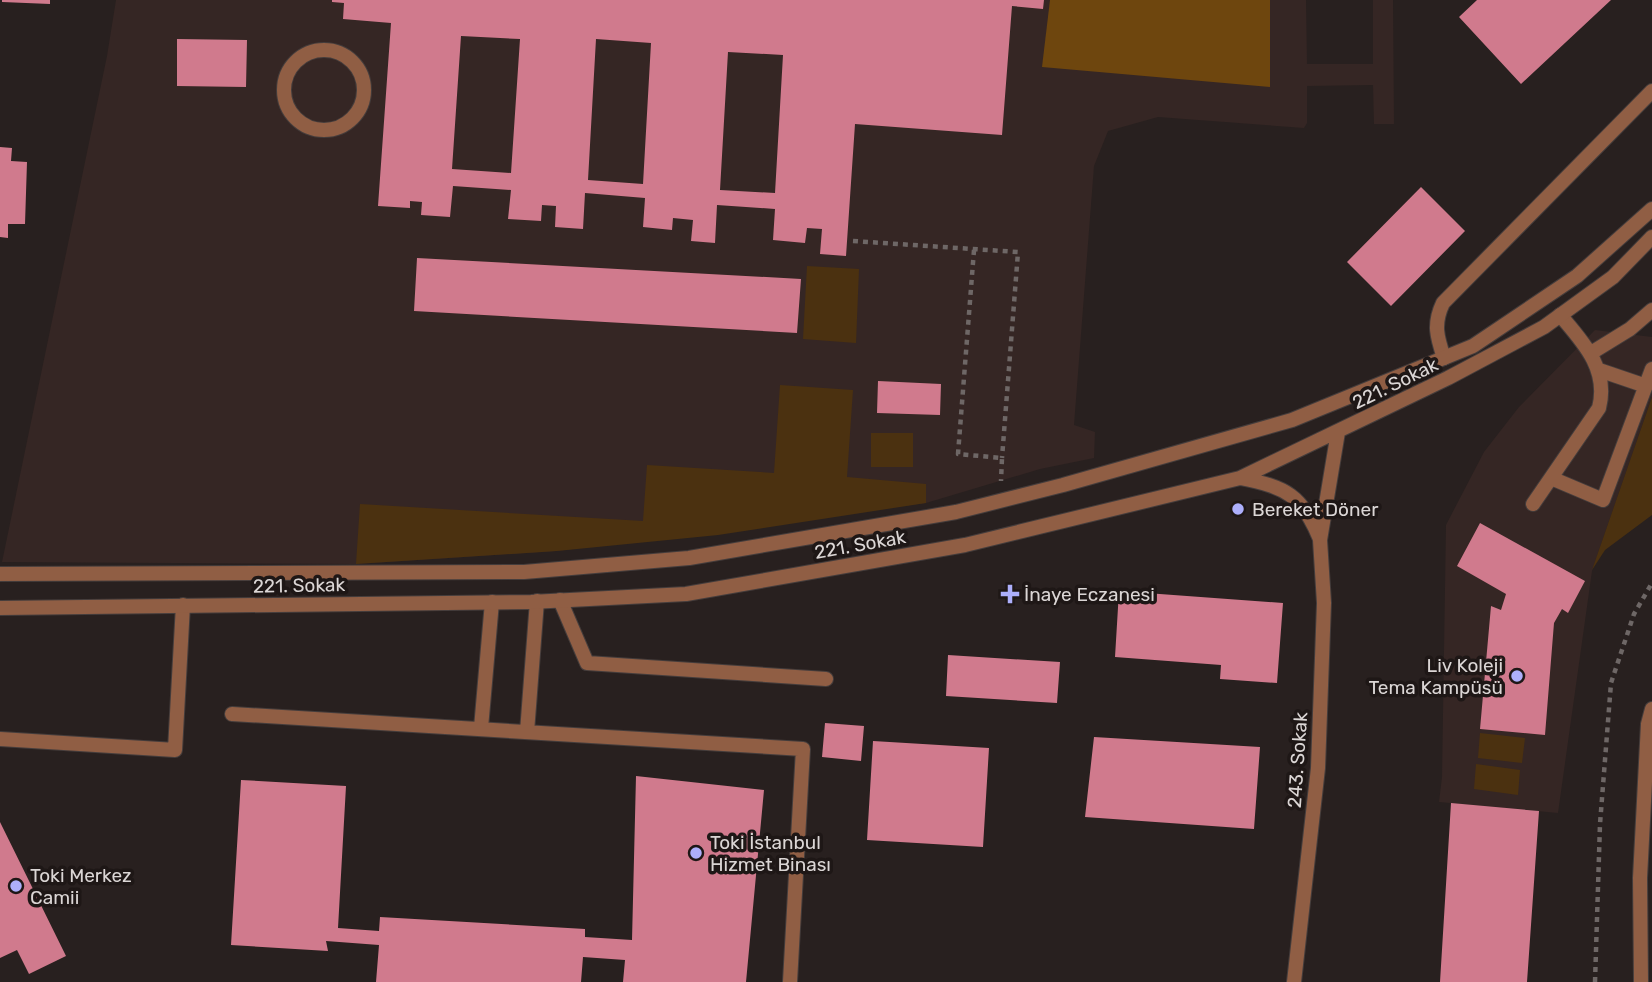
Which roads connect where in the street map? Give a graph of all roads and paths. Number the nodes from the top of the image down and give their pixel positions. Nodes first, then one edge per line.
1 (1652, 92) edge
2 (338, 128) joint
3 (1652, 209) edge
4 (1652, 237) edge
5 (853, 241) dead end
6 (974, 250) junction
7 (1652, 310) edge
8 (1560, 315) junction
9 (1591, 354) junction
10 (1444, 358) junction
11 (1652, 369) edge
12 (1599, 370) junction
13 (1646, 386) junction
14 (1338, 432) junction
15 (1002, 458) junction
16 (1240, 478) junction
17 (1551, 478) junction
18 (999, 501) junction
19 (1533, 504) dead end
20 (1321, 540) junction
21 (0, 574) edge
22 (1652, 583) edge
23 (560, 600) junction
24 (537, 601) junction
25 (492, 602) junction
26 (183, 606) junction
27 (0, 608) edge
28 (826, 679) dead end
29 (1652, 709) edge
30 (232, 714) dead end
31 (481, 728) junction
32 (527, 732) junction
33 (0, 739) edge
34 (790, 982) edge
35 (1294, 982) edge
36 (1595, 982) edge
37 (1641, 982) edge

1 - 10 street
2 - 2 street
3 - 10 street, 221. Sokak
4 - 8 street, 221. Sokak
5 - 6 path
6 - 15 path
6 - 15 path
7 - 9 street
8 - 9 street
8 - 14 street, 221. Sokak
9 - 12 street
10 - 18 street, 221. Sokak
11 - 13 street
12 - 13 street
12 - 17 street
13 - 17 street
14 - 16 street, 221. Sokak
14 - 20 street, 243. Sokak
15 - 18 path
16 - 20 street, 243. Sokak
16 - 23 street, 221. Sokak
17 - 19 street
18 - 21 street, 221. Sokak
20 - 35 street, 243. Sokak
22 - 36 path
23 - 24 street, 221. Sokak
23 - 28 street
24 - 25 street, 221. Sokak
24 - 32 street
25 - 26 street, 221. Sokak
25 - 31 street
26 - 27 street, 221. Sokak
26 - 33 street
29 - 37 street
30 - 31 street
31 - 32 street
32 - 34 street

